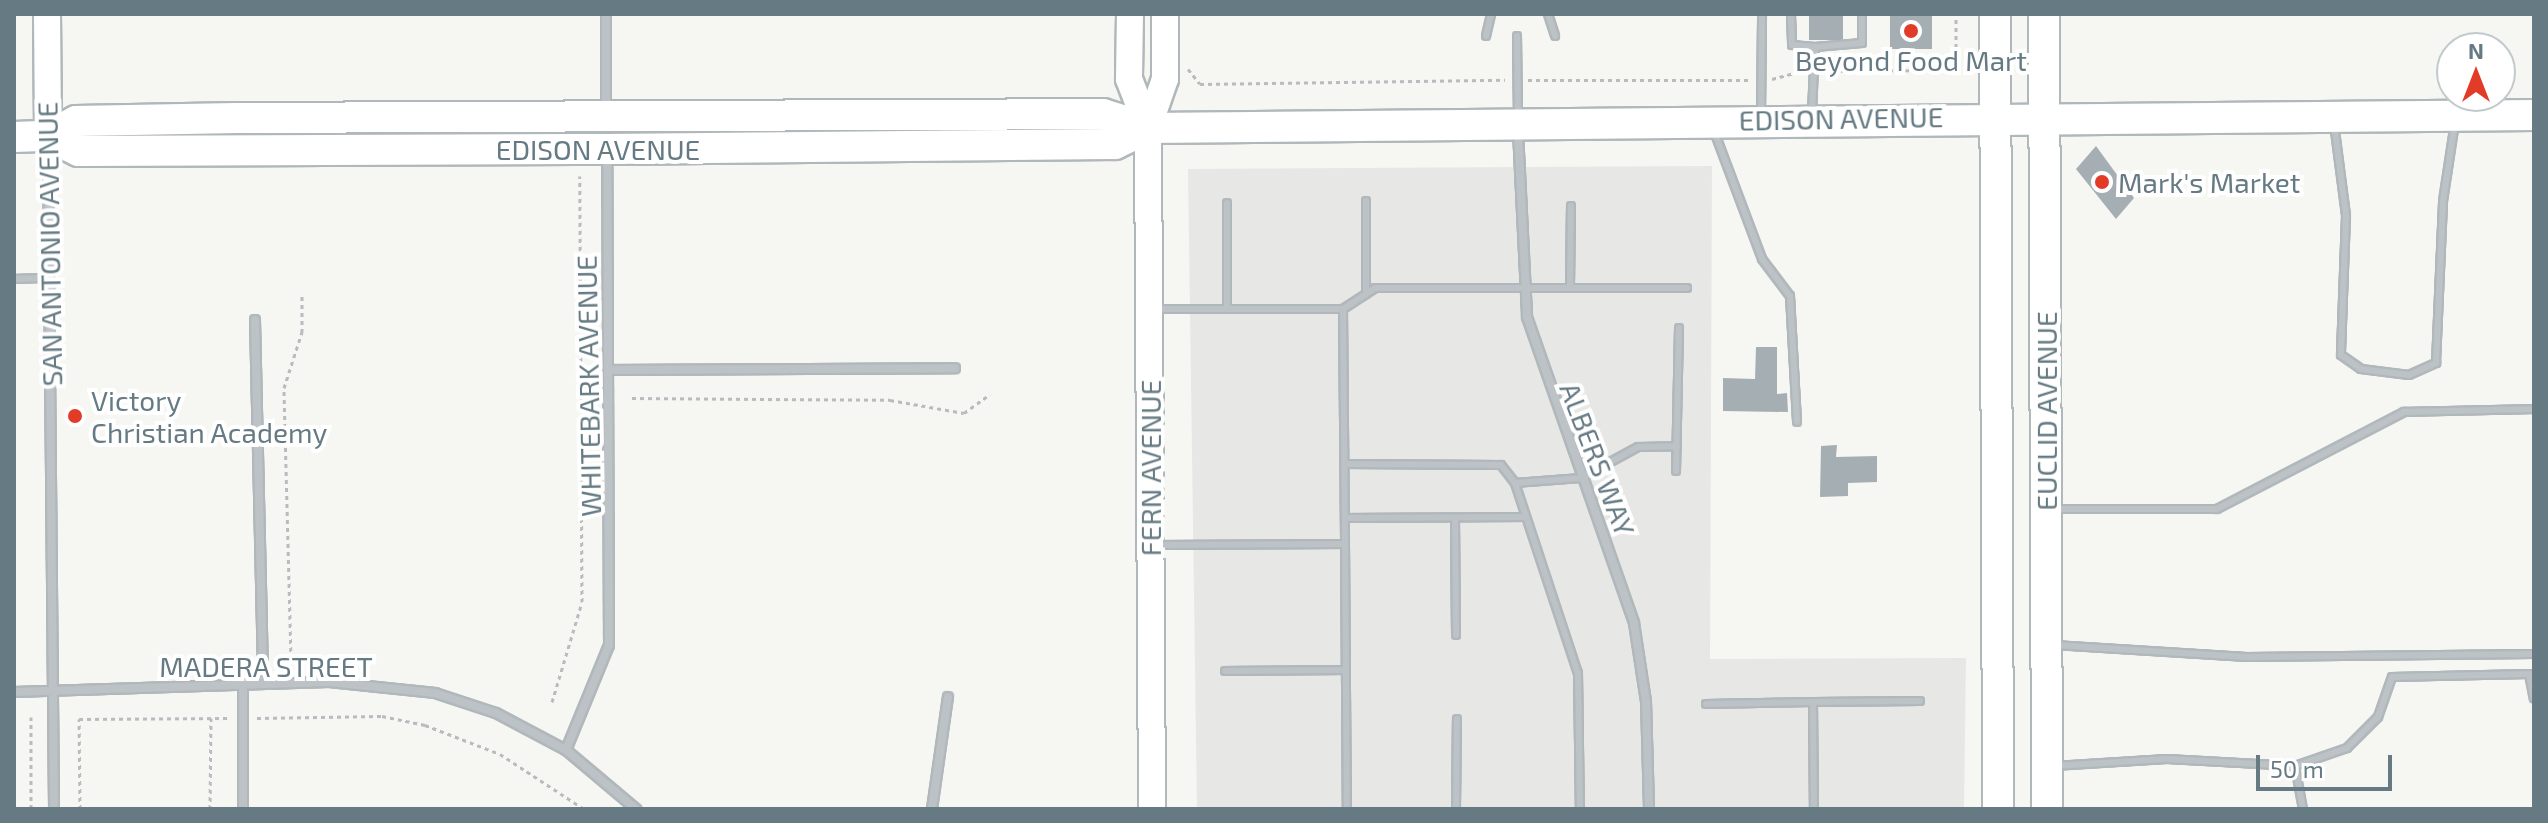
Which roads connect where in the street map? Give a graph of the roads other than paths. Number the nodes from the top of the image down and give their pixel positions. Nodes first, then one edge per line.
1 (47, 14) edge
2 (606, 14) edge
3 (1130, 14) edge
4 (1165, 14) edge
5 (1491, 14) edge
6 (1548, 14) edge
7 (1762, 14) edge
8 (1791, 14) edge
9 (1862, 14) edge
10 (1995, 14) edge
11 (2044, 14) edge
12 (1486, 36) dead end
13 (1517, 36) dead end
14 (1555, 36) dead end
15 (1815, 47) junction
16 (2334, 115) junction
17 (2454, 115) junction
18 (2534, 115) edge
19 (1995, 116) junction
20 (2044, 117) junction
21 (1812, 118) junction
22 (1711, 119) junction
23 (1761, 119) junction
24 (1518, 122) junction
25 (1148, 128) junction
26 (606, 132) junction
27 (48, 136) junction
28 (14, 137) edge
29 (1366, 201) dead end
30 (1227, 203) dead end
31 (1571, 206) dead end
32 (50, 278) junction
33 (14, 279) edge
34 (1523, 285) junction
35 (1570, 286) junction
36 (1687, 288) dead end
37 (1366, 294) junction
38 (1149, 309) junction
39 (1227, 309) junction
40 (1343, 309) junction
41 (255, 320) dead end
42 (1679, 328) dead end
43 (955, 368) dead end
44 (609, 370) junction
45 (2534, 409) edge
46 (1797, 422) dead end
47 (1677, 446) junction
48 (1344, 464) junction
49 (1676, 471) dead end
50 (1581, 478) junction
51 (1515, 483) junction
52 (2046, 509) junction
53 (1526, 517) junction
54 (1345, 518) junction
55 (1455, 519) junction
56 (1345, 544) junction
57 (1151, 545) junction
58 (1456, 635) dead end
59 (2046, 644) junction
60 (2534, 654) edge
61 (1346, 670) junction
62 (1225, 671) dead end
63 (263, 684) junction
64 (243, 685) junction
65 (14, 692) edge
66 (53, 692) junction
67 (948, 697) dead end
68 (2534, 699) edge
69 (1920, 701) dead end
70 (1813, 702) junction
71 (1706, 704) dead end
72 (1457, 719) dead end
73 (566, 750) junction
74 (2046, 766) junction
75 (2295, 766) junction
76 (54, 809) edge
77 (243, 809) edge
78 (636, 809) edge
79 (932, 809) edge
80 (1152, 809) edge
81 (1347, 809) edge
82 (1456, 809) edge
83 (1580, 809) edge
84 (1649, 809) edge
85 (1814, 809) edge
86 (1998, 809) edge
87 (2047, 809) edge
88 (2303, 809) edge

1 - 27 street, SAN ANTONIO AVENUE
2 - 26 street, WHITEBARK AVENUE
3 - 25 street, FERN AVENUE
4 - 25 street, FERN AVENUE
5 - 12 lane
6 - 14 lane
7 - 23 lane
8 - 15 lane
9 - 15 lane
10 - 19 main road, EUCLID AVENUE
11 - 20 main road, EUCLID AVENUE
13 - 24 lane
15 - 21 lane
16 - 17 main road, EDISON AVENUE
16 - 17 lane
16 - 20 main road, EDISON AVENUE
17 - 18 main road, EDISON AVENUE
19 - 20 main road, EDISON AVENUE
19 - 21 main road, EDISON AVENUE
19 - 86 main road, EUCLID AVENUE
20 - 52 main road, EUCLID AVENUE
21 - 23 main road, EDISON AVENUE
22 - 23 main road, EDISON AVENUE
22 - 24 main road, EDISON AVENUE
22 - 46 lane
24 - 25 main road, EDISON AVENUE
24 - 34 street, ALBERS WAY
25 - 26 main road, EDISON AVENUE
25 - 38 street, FERN AVENUE
26 - 27 main road, EDISON AVENUE
26 - 44 street, WHITEBARK AVENUE
27 - 28 main road, EDISON AVENUE
27 - 32 street, SAN ANTONIO AVENUE
29 - 37 lane
30 - 39 lane
31 - 35 lane
32 - 33 lane
32 - 66 street, SAN ANTONIO AVENUE
34 - 35 lane
34 - 37 lane
34 - 50 street, ALBERS WAY
35 - 36 lane
37 - 40 lane
38 - 39 lane
38 - 57 street, FERN AVENUE
39 - 40 lane
40 - 48 lane
41 - 63 street
42 - 47 lane
43 - 44 street
44 - 73 street, WHITEBARK AVENUE
45 - 52 lane
47 - 49 lane
47 - 50 lane
48 - 51 lane
48 - 54 lane
50 - 51 lane
50 - 84 street, ALBERS WAY
51 - 53 lane
52 - 59 main road, EUCLID AVENUE
53 - 55 lane
53 - 83 lane
54 - 55 lane
54 - 56 lane
55 - 58 lane
56 - 57 lane
56 - 61 lane
57 - 80 street, FERN AVENUE
59 - 60 lane
59 - 74 main road, EUCLID AVENUE
61 - 62 lane
61 - 81 lane
63 - 64 street, MADERA STREET
63 - 73 street, MADERA STREET
64 - 66 street, MADERA STREET
64 - 77 street
65 - 66 street, MADERA STREET
66 - 76 street, SAN ANTONIO AVENUE
67 - 79 street
68 - 75 lane
69 - 70 lane
70 - 71 lane
70 - 85 lane
72 - 82 lane
73 - 78 street, MADERA STREET
74 - 75 lane
74 - 87 main road, EUCLID AVENUE
75 - 88 lane

